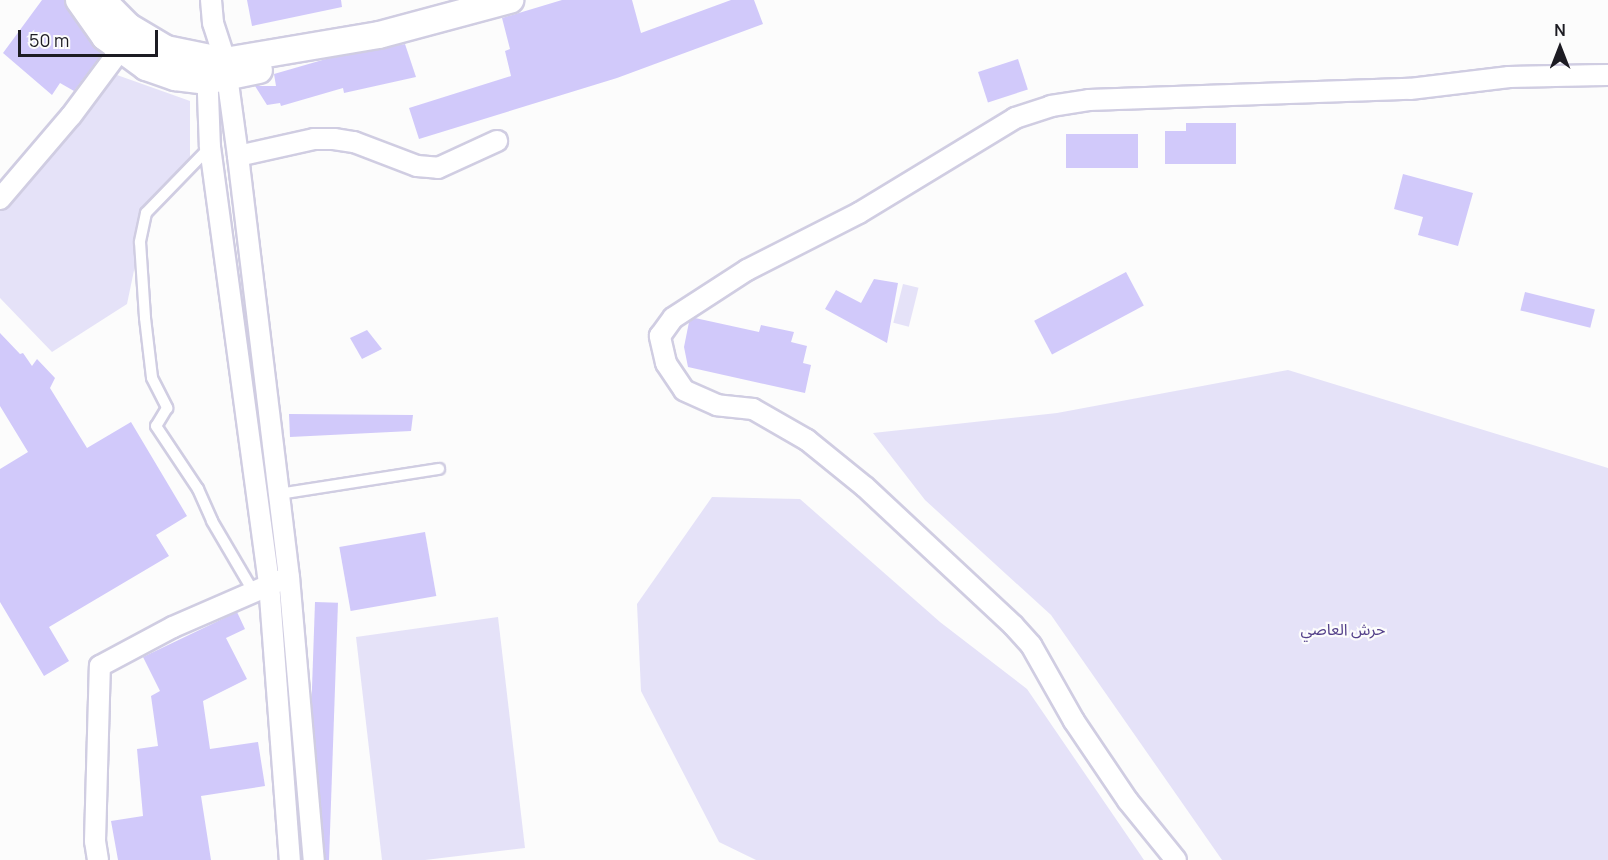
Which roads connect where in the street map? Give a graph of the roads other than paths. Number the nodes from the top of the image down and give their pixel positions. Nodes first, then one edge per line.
1 (79, 0) edge
2 (102, 0) edge
3 (211, 0) edge
4 (510, 0) edge
5 (120, 50) junction
6 (216, 70) junction
7 (1608, 75) edge
8 (497, 141) dead end
9 (210, 147) junction
10 (238, 156) junction
11 (0, 199) edge
12 (439, 469) dead end
13 (279, 494) junction
14 (289, 577) junction
15 (261, 587) junction
16 (306, 750) junction
17 (283, 754) junction
18 (98, 860) edge
19 (290, 860) edge
20 (314, 860) edge
21 (1176, 860) edge

1 - 5 street
2 - 6 street
3 - 6 street
4 - 6 street
5 - 6 street
5 - 11 street
6 - 9 street
6 - 10 street
7 - 21 street
8 - 10 street
9 - 15 street
9 - 15 lane
10 - 13 street
12 - 13 lane
13 - 14 street
14 - 15 street
14 - 16 street
15 - 17 street
15 - 18 street
16 - 17 street
16 - 20 street
17 - 19 street

